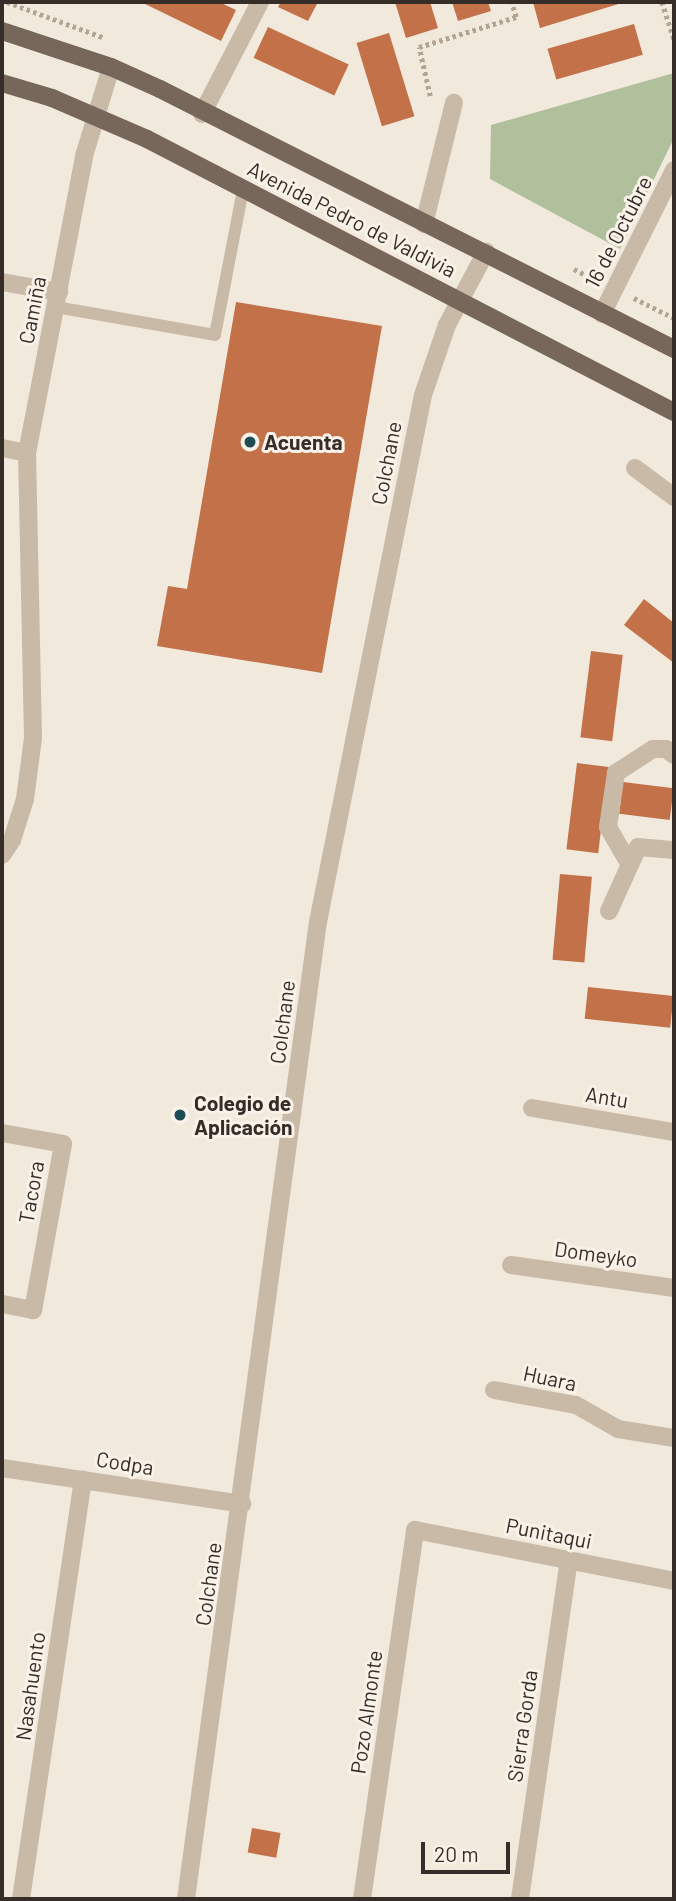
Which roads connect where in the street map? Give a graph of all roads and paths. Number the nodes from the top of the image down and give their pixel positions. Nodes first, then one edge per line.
1 (260, 2) edge
2 (511, 2) edge
3 (662, 2) edge
4 (2, 31) edge
5 (674, 38) edge
6 (111, 66) junction
7 (2, 83) edge
8 (431, 100) dead end
9 (454, 103) dead end
10 (202, 114) junction
11 (96, 118) junction
12 (674, 170) edge
13 (243, 190) junction
14 (424, 224) junction
15 (486, 252) junction
16 (2, 282) edge
17 (57, 299) junction
18 (461, 300) junction
19 (602, 314) junction
20 (674, 349) edge
21 (674, 412) edge
22 (2, 448) edge
23 (27, 453) junction
24 (635, 468) dead end
25 (674, 497) edge
26 (674, 755) edge
27 (674, 850) edge
28 (2, 855) edge
29 (630, 864) junction
30 (609, 911) dead end
31 (532, 1108) dead end
32 (674, 1132) edge
33 (2, 1133) edge
34 (511, 1265) dead end
35 (674, 1287) edge
36 (2, 1304) edge
37 (494, 1390) dead end
38 (674, 1438) edge
39 (2, 1468) edge
40 (83, 1480) junction
41 (242, 1504) junction
42 (415, 1530) joint
43 (569, 1560) junction
44 (674, 1581) edge
45 (21, 1899) edge
46 (186, 1899) edge
47 (362, 1899) edge
48 (520, 1899) edge

1 - 10 street
2 - 8 path
3 - 5 path
4 - 6 main road, Avenida Pedro de Valdivia
6 - 10 main road, Avenida Pedro de Valdivia
6 - 11 street, Camiña
7 - 11 main road, Avenida Pedro de Valdivia
9 - 14 street
10 - 14 main road, Avenida Pedro de Valdivia
11 - 13 main road, Avenida Pedro de Valdivia
11 - 17 street, Camiña
12 - 19 street, 16 de Octubre
13 - 17 lane
13 - 18 main road, Avenida Pedro de Valdivia
14 - 15 main road, Avenida Pedro de Valdivia
15 - 18 street, Colchane
15 - 19 main road, Avenida Pedro de Valdivia
16 - 17 street
17 - 23 street, Camiña
18 - 21 main road, Avenida Pedro de Valdivia
18 - 41 street, Colchane
19 - 20 main road, Avenida Pedro de Valdivia
22 - 23 street
23 - 28 street, Camiña
24 - 25 street
26 - 29 street
27 - 29 street
29 - 30 street
31 - 32 street, Antu
33 - 36 street, Tacora
34 - 35 street, Domeyko
37 - 38 street, Huara
39 - 40 street, Codpa
40 - 41 street, Codpa
40 - 45 street, Nasahuento
41 - 46 street, Colchane
42 - 43 street, Punitaqui
42 - 47 street, Pozo Almonte
43 - 44 street, Punitaqui
43 - 48 street, Sierra Gorda

